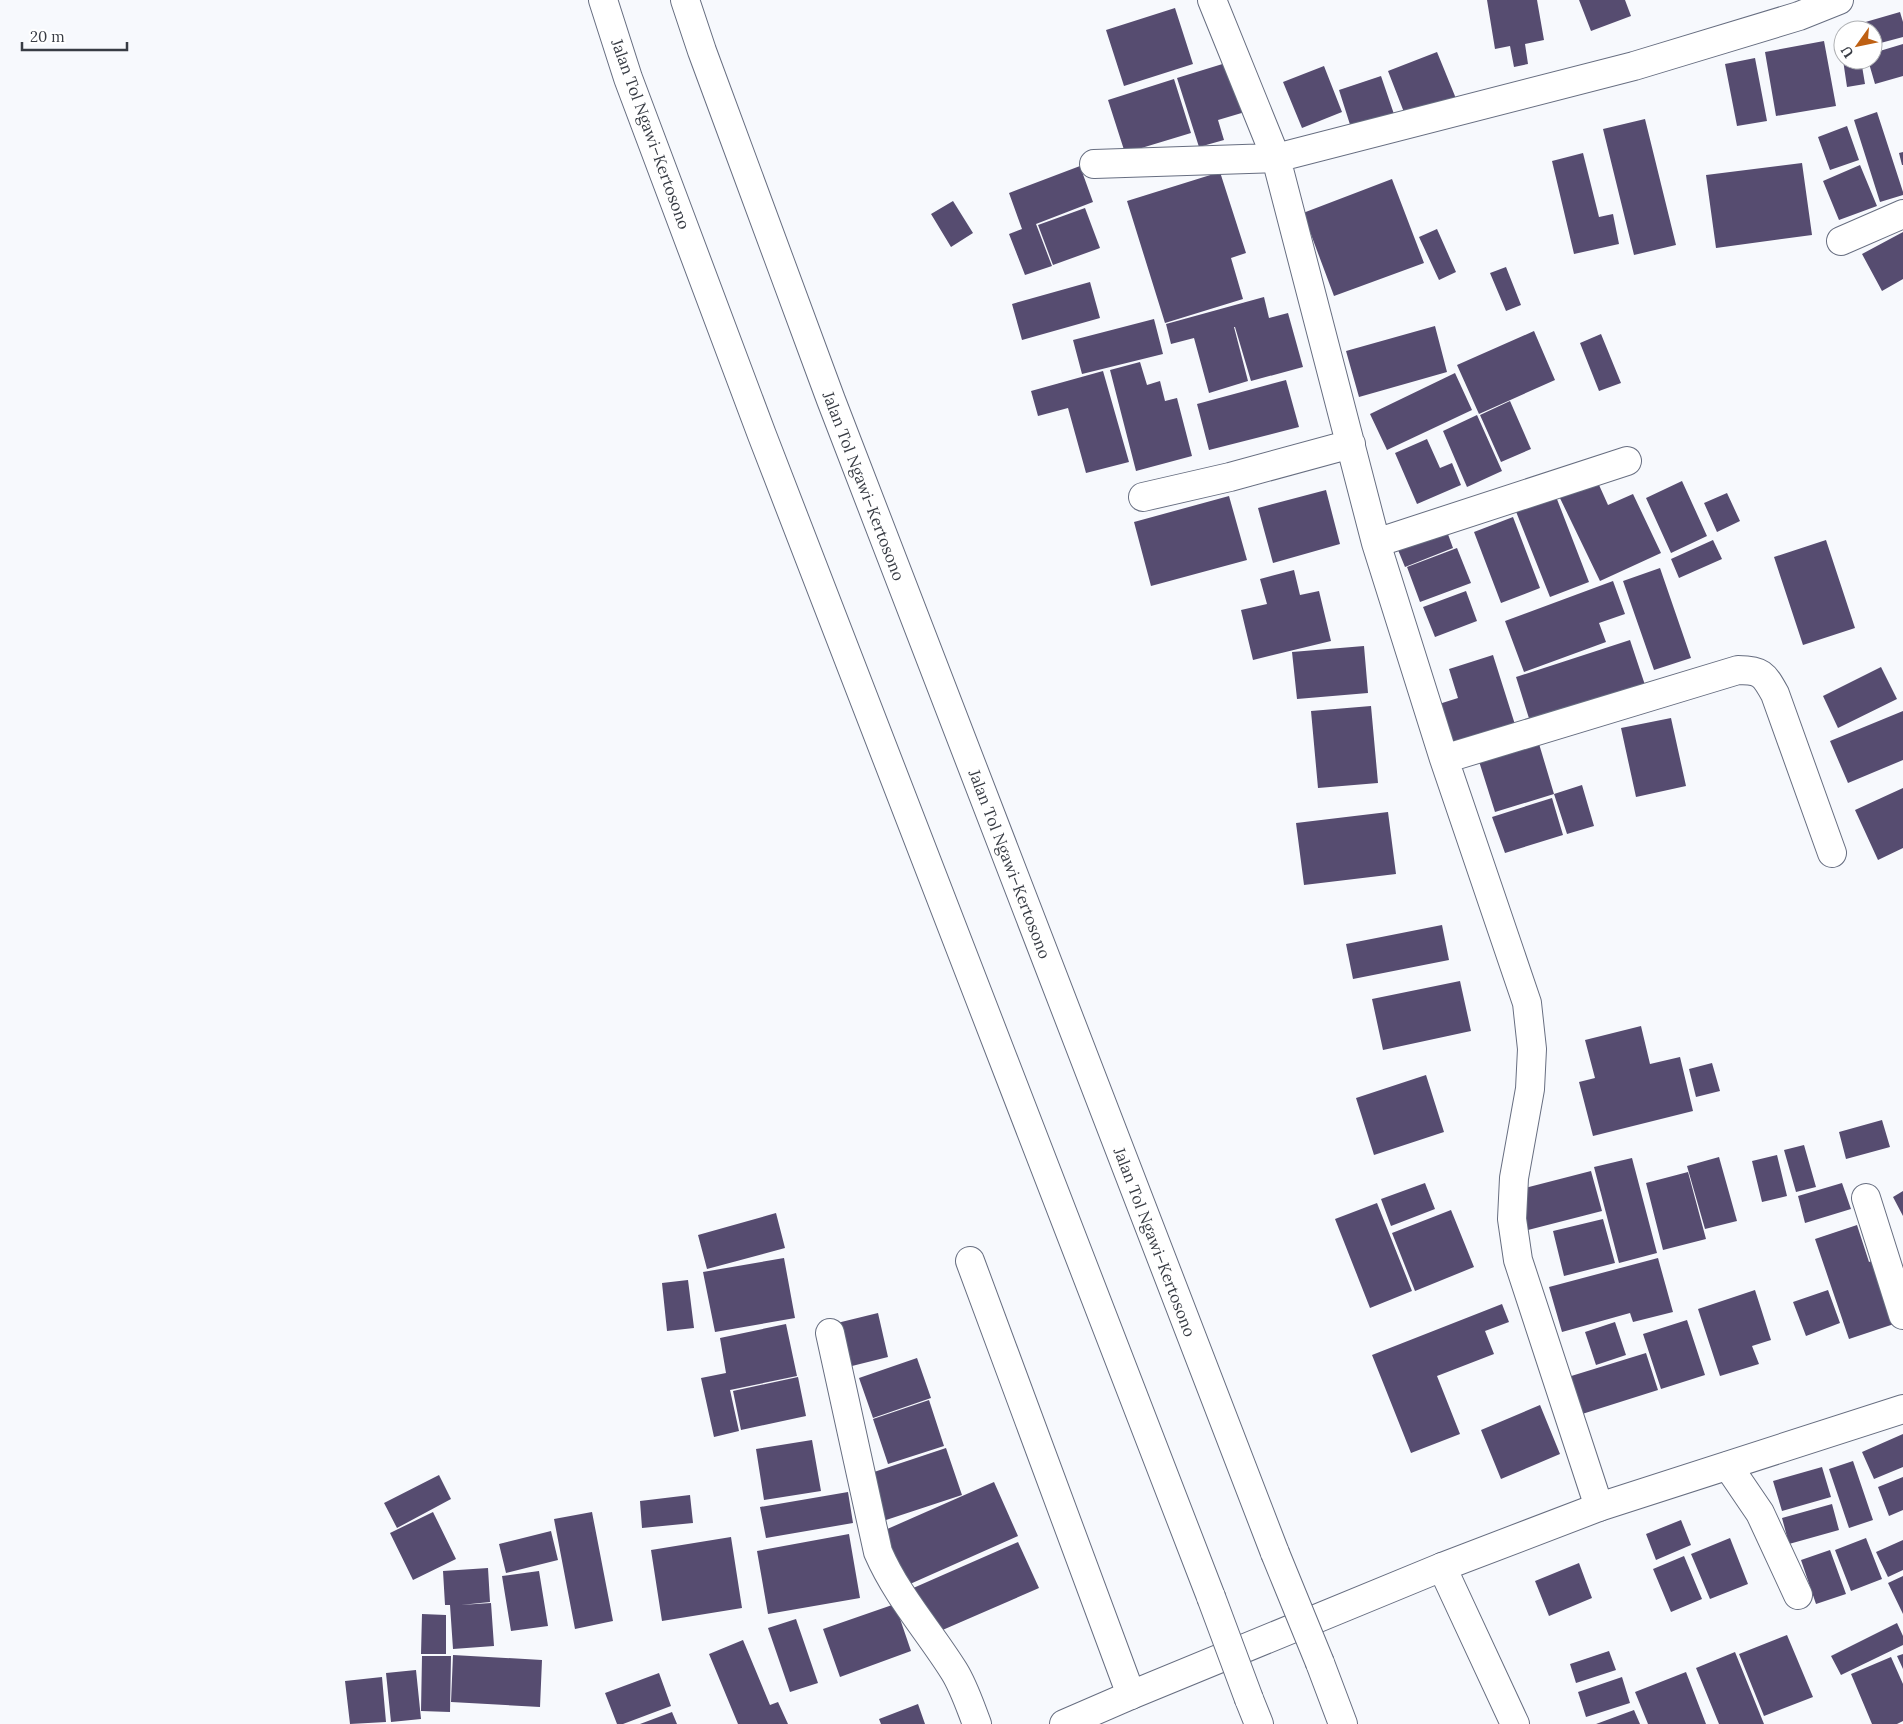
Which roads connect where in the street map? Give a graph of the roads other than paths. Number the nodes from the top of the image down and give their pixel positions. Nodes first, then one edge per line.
1 (603, 0) edge
2 (685, 0) edge
3 (1212, 0) edge
4 (1839, 0) edge
5 (1276, 158) junction
6 (1094, 164) dead end
7 (1903, 214) edge
8 (1841, 241) dead end
9 (1351, 444) junction
10 (1627, 461) dead end
11 (1143, 497) dead end
12 (1376, 542) junction
13 (1444, 758) junction
14 (1832, 853) dead end
15 (1866, 1198) dead end
16 (970, 1261) dead end
17 (1903, 1314) edge
18 (830, 1334) dead end
19 (1903, 1409) edge
20 (1728, 1466) junction
21 (1599, 1506) junction
22 (1442, 1567) junction
23 (1798, 1595) dead end
24 (1131, 1695) junction
25 (977, 1724) edge
26 (1064, 1724) edge
27 (1259, 1724) edge
28 (1343, 1724) edge
29 (1515, 1724) edge

1 - 27 main road, Jalan Tol Ngawi–Kertosono, bridge
2 - 28 main road, Jalan Tol Ngawi–Kertosono, bridge
3 - 5 main road
4 - 5 main road
5 - 6 main road
5 - 9 main road
7 - 8 main road
9 - 11 main road
9 - 12 main road
10 - 12 main road
12 - 13 main road
13 - 14 main road
13 - 21 main road
15 - 17 main road
16 - 24 main road
18 - 25 main road
19 - 20 main road
20 - 21 main road
20 - 23 main road
21 - 22 main road
22 - 24 main road
22 - 29 main road
24 - 26 main road

